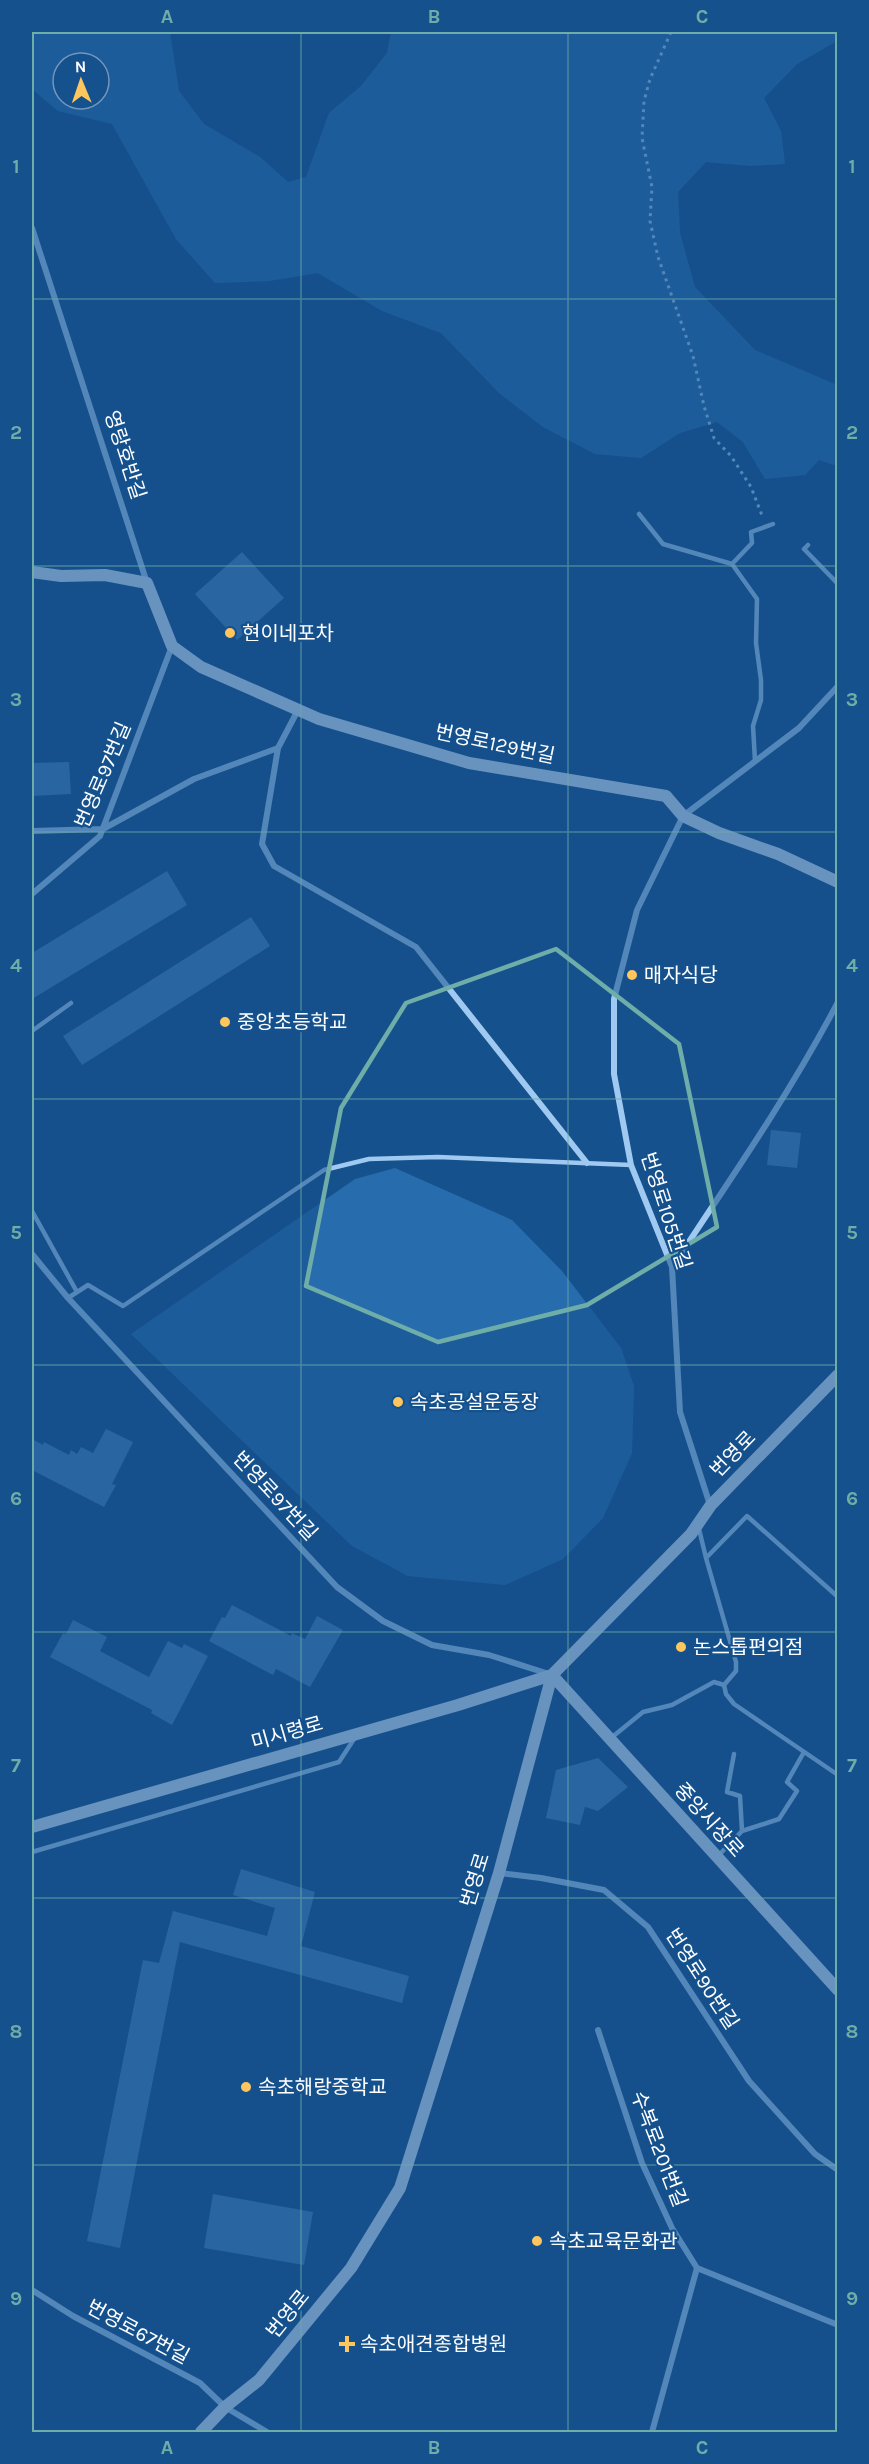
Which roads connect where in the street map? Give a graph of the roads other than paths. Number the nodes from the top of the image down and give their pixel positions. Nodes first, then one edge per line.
1 (32, 228) edge
2 (639, 514) dead end
3 (773, 524) dead end
4 (808, 545) dead end
5 (732, 564) junction
6 (32, 572) edge
7 (147, 583) junction
8 (837, 584) edge
9 (172, 646) junction
10 (837, 686) edge
11 (299, 710) junction
12 (278, 748) junction
13 (755, 761) junction
14 (683, 816) junction
15 (103, 829) junction
16 (32, 831) edge
17 (837, 882) edge
18 (32, 894) edge
19 (837, 1002) edge
20 (71, 1003) dead end
21 (32, 1031) edge
22 (587, 1163) junction
23 (630, 1165) junction
24 (32, 1211) edge
25 (32, 1254) edge
26 (672, 1267) junction
27 (77, 1292) junction
28 (68, 1298) junction
29 (837, 1374) edge
30 (711, 1505) junction
31 (698, 1525) junction
32 (706, 1558) junction
33 (837, 1597) edge
34 (552, 1675) junction
35 (724, 1685) junction
36 (358, 1733) junction
37 (609, 1739) junction
38 (804, 1752) junction
39 (734, 1754) dead end
40 (837, 1775) edge
41 (32, 1827) edge
42 (742, 1831) junction
43 (32, 1852) edge
44 (716, 1858) junction
45 (499, 1873) junction
46 (837, 1990) edge
47 (598, 2030) dead end
48 (837, 2170) edge
49 (697, 2268) junction
50 (32, 2290) edge
51 (837, 2325) edge
52 (225, 2407) junction
53 (201, 2433) edge
54 (267, 2433) edge
55 (652, 2433) edge

1 - 7 street, 영랑호반길
2 - 5 lane
3 - 5 lane
4 - 8 lane
5 - 13 lane
6 - 7 street
7 - 9 street
9 - 11 street, 번영로129번길
9 - 15 street, 번영로97번길
10 - 13 street, 번영로105번길
11 - 12 street
11 - 14 street, 번영로129번길
12 - 15 street
12 - 22 street
13 - 14 street, 번영로105번길
14 - 17 street, 번영로129번길
14 - 23 street, 번영로105번길
15 - 16 street
15 - 18 street, 번영로97번길
19 - 26 street
20 - 21 lane
22 - 23 lane
22 - 27 lane
23 - 26 street, 번영로105번길
24 - 27 lane
25 - 28 street, 번영로97번길
26 - 30 street, 번영로105번길
27 - 28 lane
28 - 34 street, 번영로97번길
29 - 30 street, 번영로
30 - 31 street, 번영로
31 - 32 lane
31 - 34 street, 번영로
32 - 33 lane
32 - 35 lane
34 - 36 street, 미시령로
34 - 37 street, 중앙시장로
34 - 45 street, 번영로
35 - 37 lane
35 - 38 lane
36 - 41 street, 미시령로
36 - 43 lane
37 - 44 street, 중앙시장로
38 - 40 lane
38 - 42 lane
39 - 42 lane
42 - 44 lane
44 - 46 street, 중앙시장로
45 - 48 street, 번영로90번길
45 - 52 street, 번영로
47 - 49 street, 수복로201번길
49 - 51 street
49 - 55 street
50 - 52 street, 번영로67번길
52 - 53 street, 번영로
52 - 54 street, 번영로67번길

